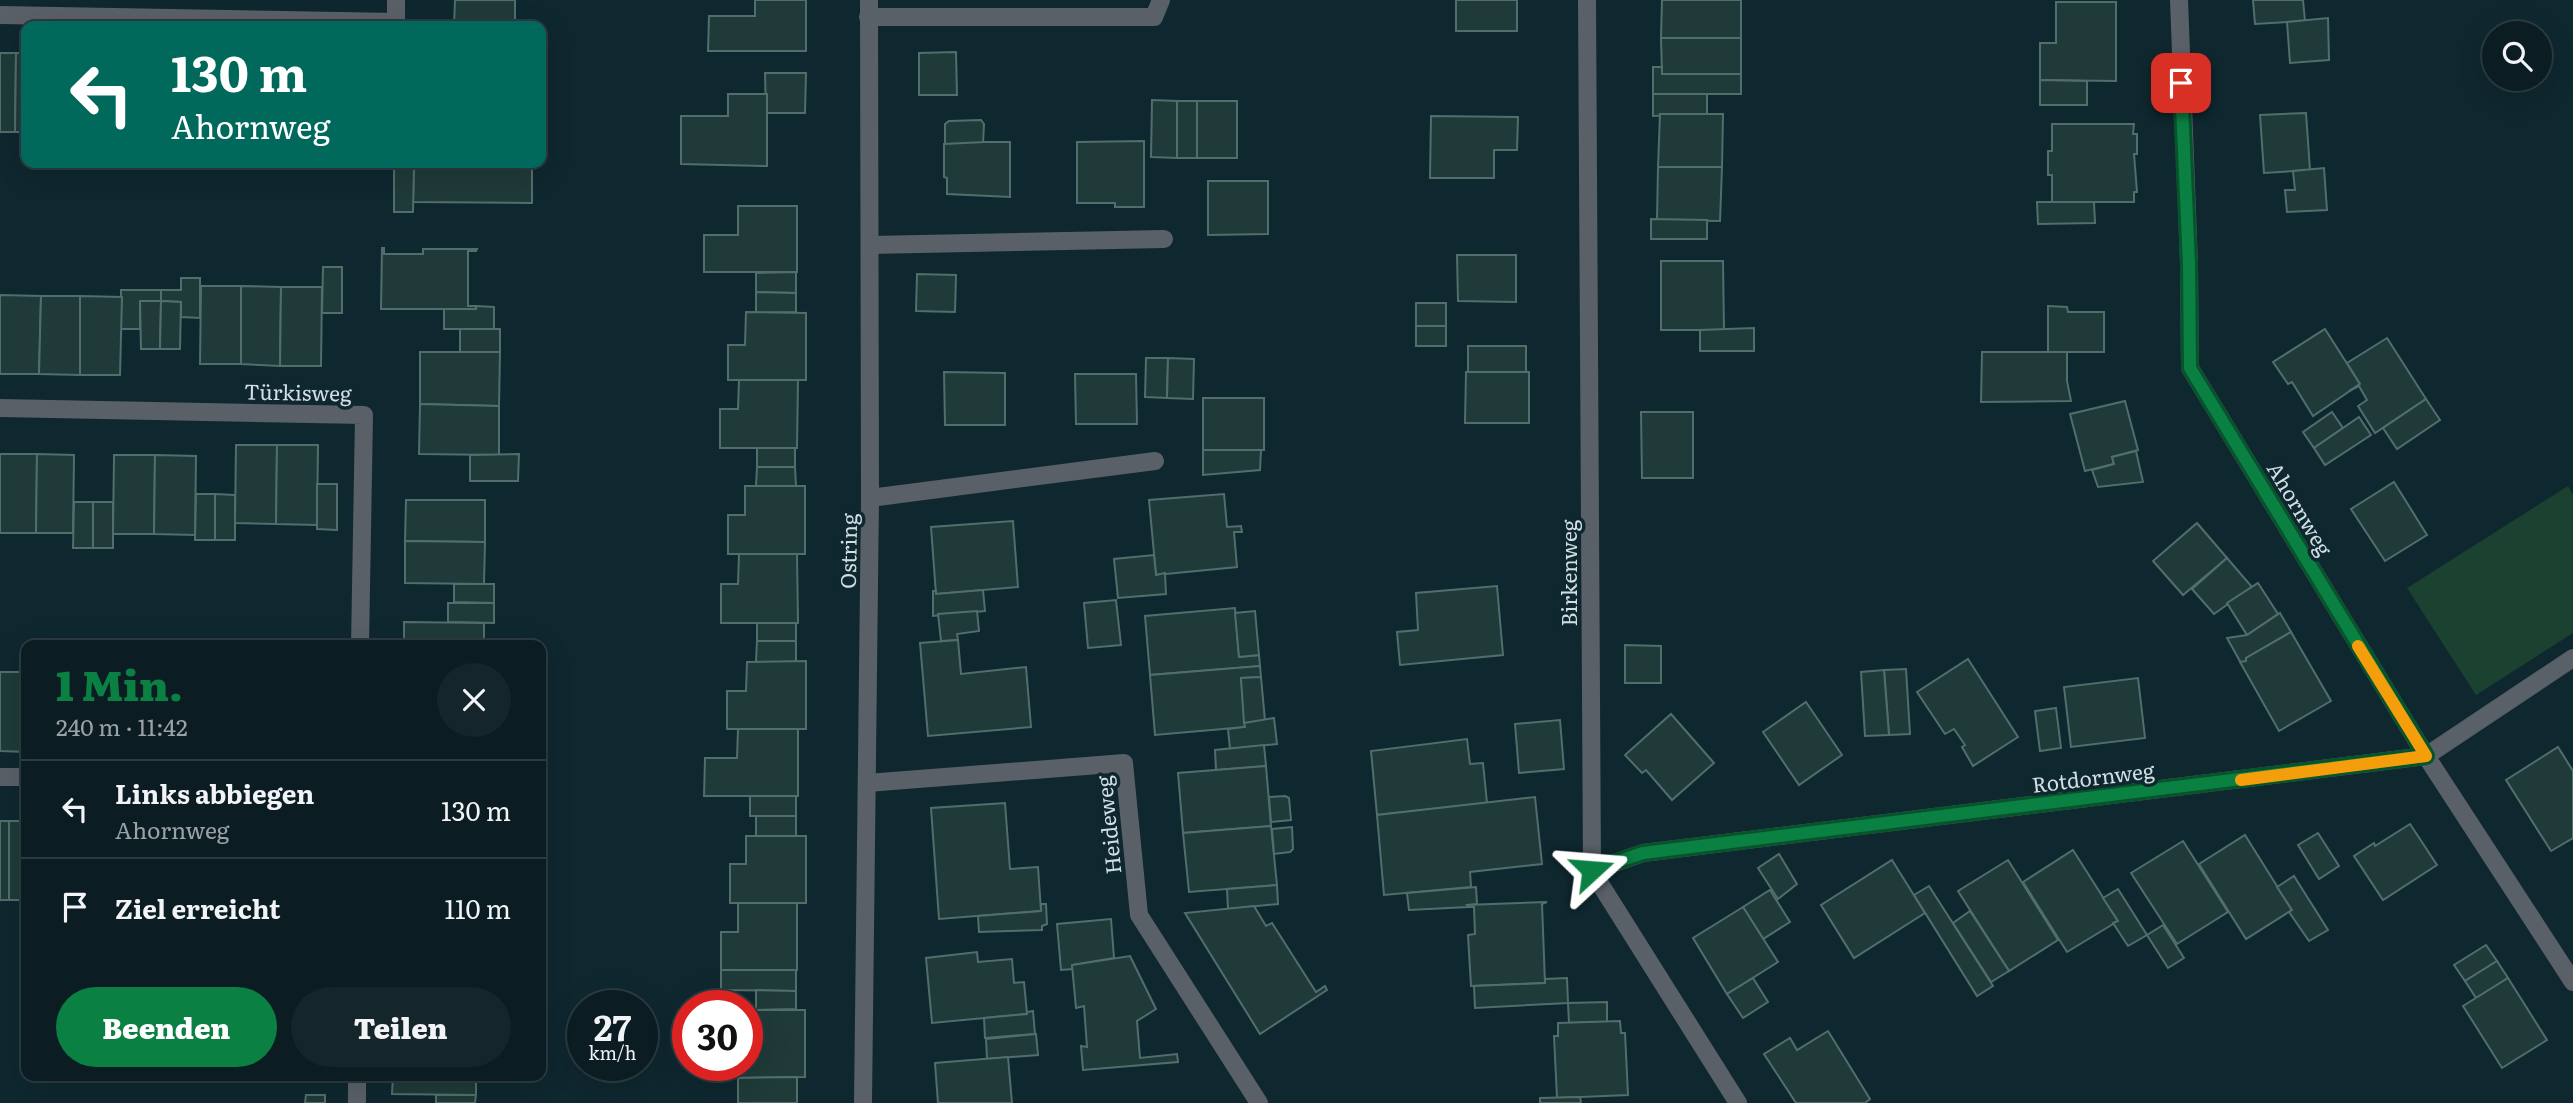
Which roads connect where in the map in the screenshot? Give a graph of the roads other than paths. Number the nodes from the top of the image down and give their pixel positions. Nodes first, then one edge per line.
1 (396, 0) edge
2 (1161, 0) edge
3 (1587, 0) edge
4 (2179, 0) edge
5 (869, 8) edge
6 (0, 15) edge
7 (339, 21) edge
8 (396, 21) edge
9 (1164, 239) dead end
10 (870, 245) junction
11 (0, 408) edge
12 (1155, 461) dead end
13 (870, 498) junction
14 (360, 640) edge
15 (2573, 659) edge
16 (2426, 756) junction
17 (0, 777) edge
18 (21, 777) edge
19 (867, 783) junction
20 (1592, 870) junction
21 (2573, 982) edge
22 (357, 1081) edge
23 (357, 1103) edge
24 (863, 1103) edge
25 (1259, 1103) edge
26 (1738, 1103) edge

1 - 8 street
2 - 5 street
3 - 20 street, Birkenweg
4 - 16 street, Ahornweg
5 - 10 street, Ostring
6 - 7 street
9 - 10 street
10 - 13 street, Ostring
11 - 14 street, Türkisweg
12 - 13 street
13 - 19 street, Ostring
15 - 16 street, Rotdornweg
16 - 20 street, Rotdornweg
16 - 21 street, Ahornweg
17 - 18 street
19 - 24 street, Ostring
19 - 25 street, Heideweg
20 - 26 street
22 - 23 street

